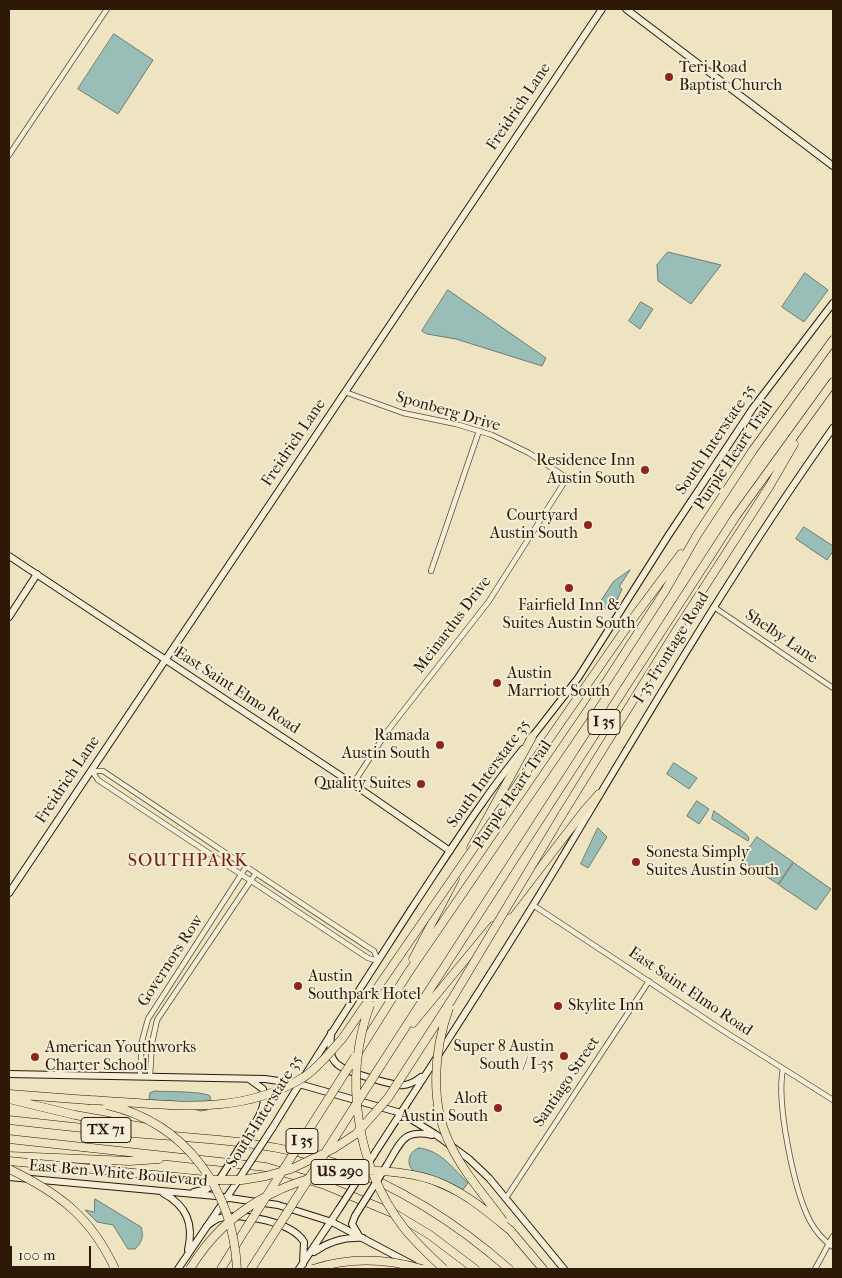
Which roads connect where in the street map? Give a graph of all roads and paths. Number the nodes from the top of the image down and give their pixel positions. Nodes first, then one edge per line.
1 (107, 9) edge
2 (602, 9) edge
3 (626, 9) edge
4 (9, 155) edge
5 (833, 166) edge
6 (833, 303) edge
7 (833, 340) edge
8 (833, 382) edge
9 (345, 392) junction
10 (812, 410) junction
11 (833, 428) edge
12 (479, 430) junction
13 (567, 478) joint
14 (697, 535) junction
15 (9, 556) edge
16 (431, 571) dead end
17 (37, 574) junction
18 (714, 607) junction
19 (9, 617) edge
20 (164, 659) junction
21 (833, 688) edge
22 (532, 736) junction
23 (92, 771) junction
24 (353, 784) junction
25 (599, 794) junction
26 (450, 851) junction
27 (246, 867) junction
28 (256, 873) junction
29 (241, 875) junction
30 (251, 881) junction
31 (9, 894) edge
32 (534, 905) junction
33 (316, 915) junction
34 (311, 921) junction
35 (378, 961) junction
36 (408, 973) junction
37 (649, 981) junction
38 (374, 996) junction
39 (452, 999) junction
40 (332, 1032) junction
41 (400, 1037) junction
42 (782, 1069) junction
43 (9, 1074) edge
44 (424, 1074) junction
45 (140, 1076) junction
46 (150, 1076) junction
47 (248, 1078) junction
48 (299, 1084) junction
49 (9, 1094) edge
50 (9, 1099) edge
51 (88, 1100) junction
52 (833, 1100) edge
53 (401, 1113) junction
54 (9, 1120) edge
55 (438, 1136) junction
56 (204, 1138) junction
57 (9, 1139) edge
58 (9, 1156) edge
59 (181, 1158) junction
60 (9, 1162) edge
61 (9, 1169) edge
62 (9, 1177) edge
63 (160, 1191) junction
64 (190, 1194) junction
65 (226, 1198) junction
66 (506, 1198) junction
67 (332, 1222) junction
68 (206, 1226) junction
69 (510, 1230) junction
70 (358, 1234) junction
71 (833, 1236) edge
72 (366, 1239) junction
73 (828, 1243) junction
74 (833, 1247) edge
75 (187, 1255) junction
76 (309, 1256) junction
77 (304, 1264) junction
78 (471, 1267) edge
79 (115, 1269) edge
80 (178, 1269) edge
81 (190, 1269) edge
82 (221, 1269) edge
83 (236, 1269) edge
84 (251, 1269) edge
85 (299, 1269) edge
86 (313, 1269) edge
87 (421, 1269) edge
88 (444, 1269) edge
89 (510, 1269) edge
90 (543, 1269) edge
91 (564, 1269) edge
92 (815, 1269) edge

1 - 4 street
2 - 9 main road, Freidrich Lane
3 - 5 main road
6 - 22 main road, South Interstate 35
7 - 14 highway, Purple Heart Trail / I 35
8 - 10 highway, I 35
9 - 12 street, Sponberg Drive
9 - 20 main road, Freidrich Lane
10 - 39 highway, bridge
10 - 41 highway, I 35
11 - 18 main road, I 35 Frontage Road
12 - 13 street, Sponberg Drive
12 - 16 street
13 - 24 street, Meinardus Drive
14 - 36 highway, Purple Heart Trail / I 35
14 - 38 highway, bridge
15 - 17 main road, East Saint Elmo Road
17 - 19 main road
17 - 20 main road, East Saint Elmo Road
18 - 21 street, Shelby Lane
18 - 25 main road, I 35 Frontage Road
20 - 23 main road, Freidrich Lane
20 - 24 main road, East Saint Elmo Road
22 - 26 main road, South Interstate 35
22 - 36 highway
23 - 27 street
23 - 29 street
23 - 31 main road, Freidrich Lane
24 - 26 main road, East Saint Elmo Road
25 - 32 main road
25 - 41 highway
26 - 35 main road, South Interstate 35
27 - 28 street
27 - 29 street, Governors Row
28 - 30 street, Governors Row
28 - 33 street
29 - 30 street
29 - 45 street, Governors Row
30 - 34 street
30 - 46 street, Governors Row
32 - 37 street, East Saint Elmo Road
32 - 44 main road
33 - 34 street
33 - 35 street
34 - 35 street
35 - 40 main road, South Interstate 35
36 - 82 highway, Purple Heart Trail / I 35, bridge
37 - 42 street, East Saint Elmo Road
37 - 66 street, Santiago Street
38 - 51 highway, bridge
38 - 88 highway, bridge
39 - 60 highway, bridge
39 - 69 highway, bridge
40 - 44 main road
40 - 48 main road, South Interstate 35
41 - 84 highway, I 35, bridge
42 - 52 street, East Saint Elmo Road
42 - 73 street
43 - 45 main road
44 - 53 main road
45 - 46 main road
46 - 47 main road
47 - 48 main road
47 - 64 main road, bridge
48 - 53 main road
48 - 65 main road, South Interstate 35, bridge
49 - 51 highway
50 - 56 highway
51 - 83 highway, bridge
53 - 55 main road
53 - 67 main road, bridge
54 - 56 highway, TX 71
55 - 66 main road
55 - 70 main road, bridge
56 - 89 highway, TX 71
57 - 59 highway, TX 71
58 - 59 highway
59 - 78 highway, TX 71
61 - 79 highway, bridge
62 - 63 main road, East Ben White Boulevard
63 - 64 main road, East Ben White Boulevard
63 - 75 main road
64 - 65 main road, East Ben White Boulevard
65 - 67 main road, East Ben White Boulevard
65 - 68 main road, South Interstate 35
66 - 91 main road
67 - 70 main road, East Ben White Boulevard
67 - 76 main road
68 - 75 main road, South Interstate 35
68 - 77 main road
69 - 81 highway, US 290, bridge
69 - 90 highway, US 290
70 - 72 main road, East Ben White Boulevard
71 - 73 street
72 - 76 main road
72 - 87 main road, East Ben White Boulevard
73 - 74 street
73 - 92 street
75 - 80 main road, South Interstate 35
76 - 77 main road
77 - 85 main road
86 - 87 highway, bridge

